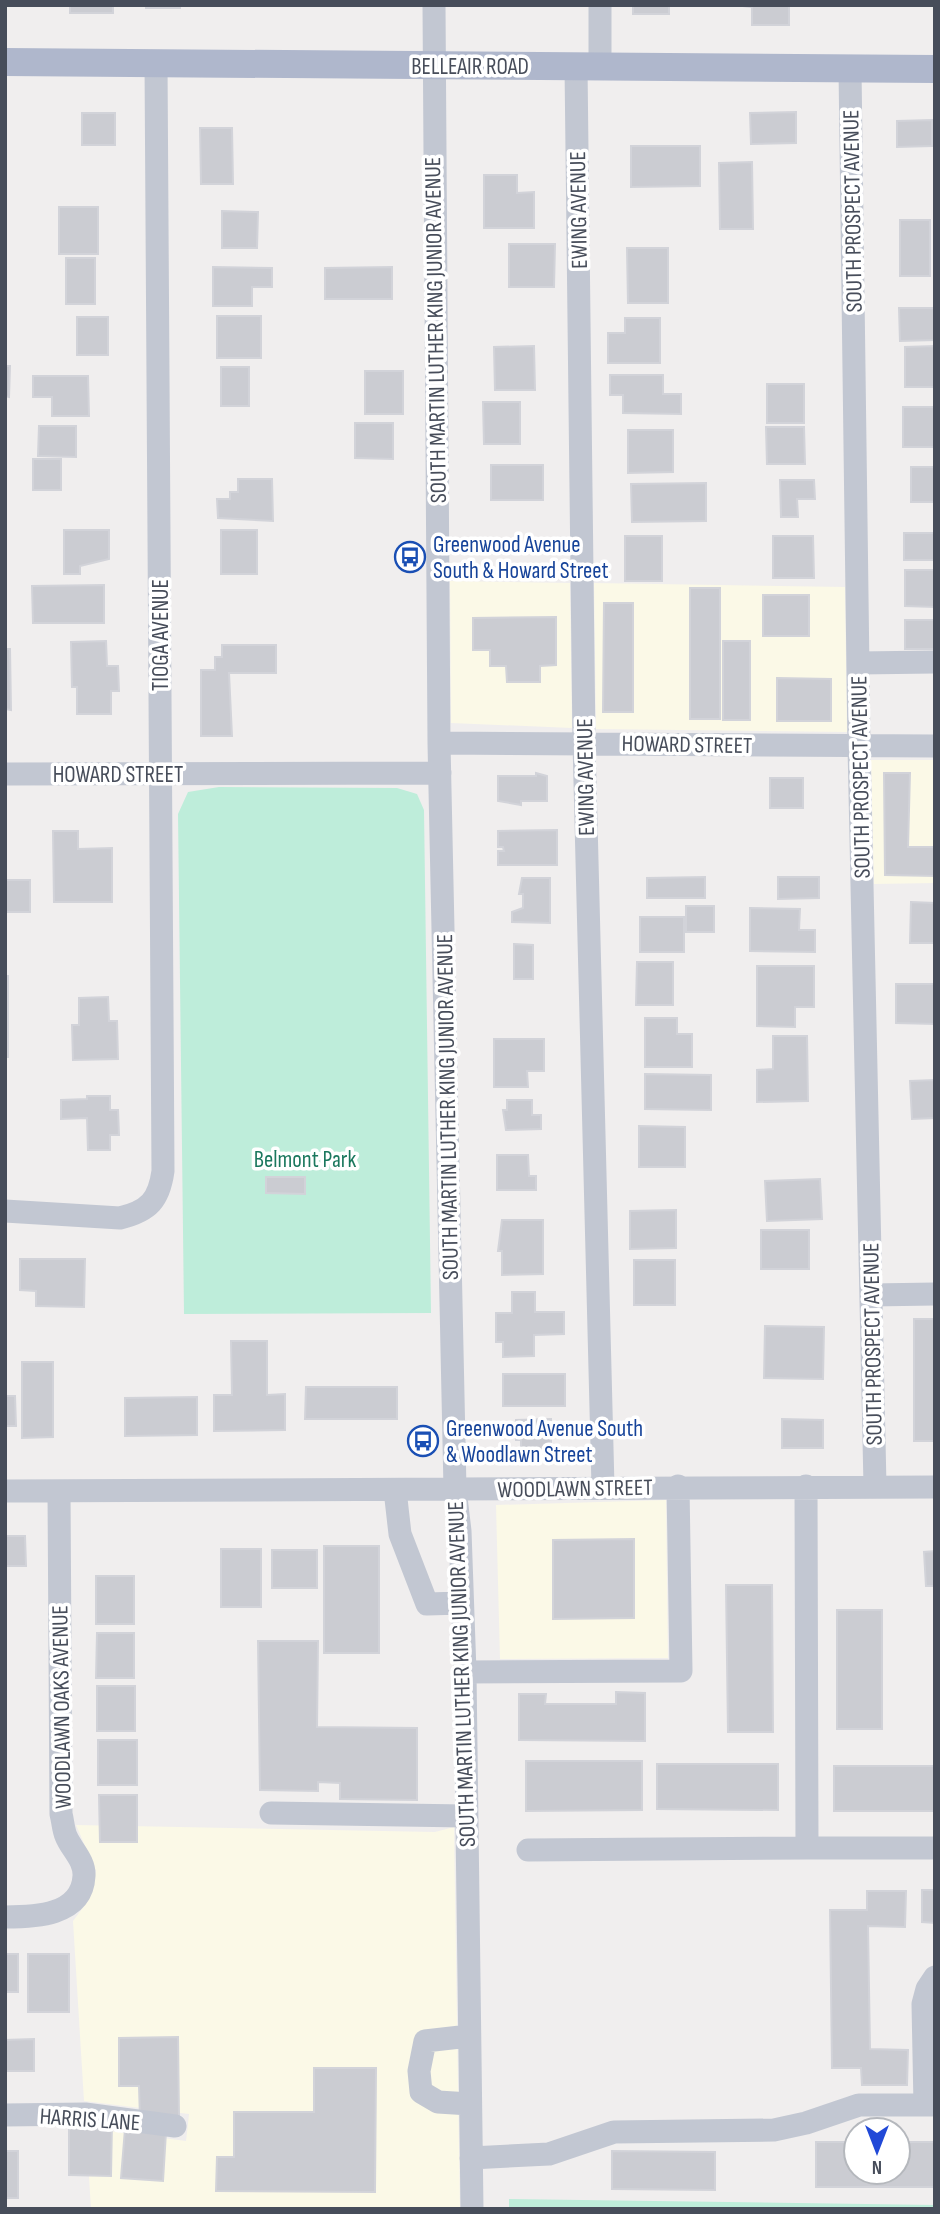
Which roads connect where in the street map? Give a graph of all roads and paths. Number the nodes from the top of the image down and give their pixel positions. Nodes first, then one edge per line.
1 (434, 5) edge
2 (600, 5) edge
3 (5, 62) edge
4 (156, 62) junction
5 (433, 66) junction
6 (588, 66) junction
7 (850, 69) junction
8 (935, 69) edge
9 (935, 662) edge
10 (858, 663) junction
11 (439, 743) junction
12 (584, 743) junction
13 (859, 746) junction
14 (935, 746) edge
15 (440, 773) junction
16 (5, 774) edge
17 (161, 774) junction
18 (5, 1211) edge
19 (935, 1294) edge
20 (871, 1295) junction
21 (678, 1486) junction
22 (806, 1486) junction
23 (875, 1486) junction
24 (603, 1487) junction
25 (935, 1487) edge
26 (455, 1489) junction
27 (395, 1490) junction
28 (5, 1491) edge
29 (59, 1491) junction
30 (462, 1603) junction
31 (465, 1672) junction
32 (271, 1813) dead end
33 (466, 1816) junction
34 (807, 1848) junction
35 (935, 1848) edge
36 (528, 1850) dead end
37 (5, 1917) edge
38 (935, 1977) edge
39 (469, 2036) junction
40 (470, 2104) junction
41 (930, 2105) edge
42 (5, 2115) edge
43 (175, 2126) dead end
44 (471, 2158) junction
45 (472, 2209) edge

1 - 5 street, SOUTH MARTIN LUTHER KING JUNIOR AVENUE
2 - 6 street, EWING AVENUE
3 - 4 main road, BELLEAIR ROAD
4 - 5 main road, BELLEAIR ROAD
4 - 17 street, TIOGA AVENUE
5 - 6 main road, BELLEAIR ROAD
5 - 11 street, SOUTH MARTIN LUTHER KING JUNIOR AVENUE
6 - 7 main road, BELLEAIR ROAD
6 - 12 street, EWING AVENUE
7 - 8 main road, BELLEAIR ROAD
7 - 10 street, SOUTH PROSPECT AVENUE
9 - 10 street
10 - 13 street, SOUTH PROSPECT AVENUE
11 - 12 street, HOWARD STREET
11 - 15 street, SOUTH MARTIN LUTHER KING JUNIOR AVENUE
12 - 13 street, HOWARD STREET
12 - 24 street, EWING AVENUE
13 - 14 street, HOWARD STREET
13 - 20 street, SOUTH PROSPECT AVENUE
15 - 17 street, HOWARD STREET
15 - 26 street, SOUTH MARTIN LUTHER KING JUNIOR AVENUE
16 - 17 street, HOWARD STREET
17 - 18 street, TIOGA AVENUE
19 - 20 street
20 - 23 street, SOUTH PROSPECT AVENUE
21 - 22 street, WOODLAWN STREET
21 - 24 street, WOODLAWN STREET
21 - 31 street
22 - 23 street, WOODLAWN STREET
22 - 34 street
23 - 25 street, WOODLAWN STREET
24 - 26 street, WOODLAWN STREET
26 - 27 street, WOODLAWN STREET
26 - 30 street, SOUTH MARTIN LUTHER KING JUNIOR AVENUE
27 - 29 street, WOODLAWN STREET
27 - 30 street
28 - 29 street, WOODLAWN STREET
29 - 37 street, WOODLAWN OAKS AVENUE
30 - 31 street, SOUTH MARTIN LUTHER KING JUNIOR AVENUE
31 - 33 street, SOUTH MARTIN LUTHER KING JUNIOR AVENUE
32 - 33 street
33 - 39 street, SOUTH MARTIN LUTHER KING JUNIOR AVENUE
34 - 35 street
34 - 36 street
38 - 41 street
39 - 40 street, SOUTH MARTIN LUTHER KING JUNIOR AVENUE
39 - 40 street
40 - 44 street, SOUTH MARTIN LUTHER KING JUNIOR AVENUE
41 - 44 street
42 - 43 street, HARRIS LANE
44 - 45 street, SOUTH MARTIN LUTHER KING JUNIOR AVENUE

